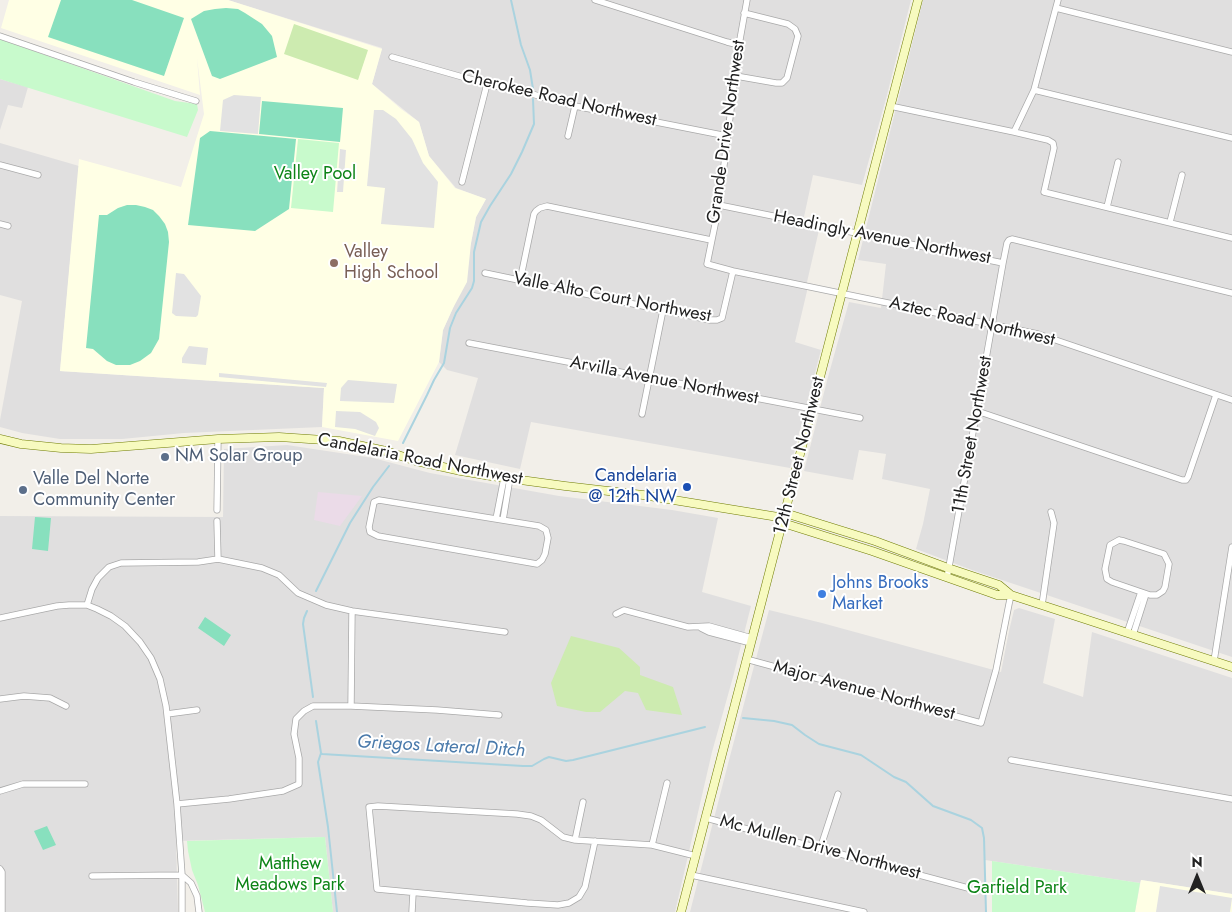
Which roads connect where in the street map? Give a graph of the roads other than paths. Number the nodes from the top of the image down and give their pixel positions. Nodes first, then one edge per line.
1 (595, 0) edge
2 (747, 0) edge
3 (918, 0) edge
4 (1058, 0) edge
5 (1056, 8) junction
6 (744, 13) junction
7 (0, 36) edge
8 (739, 45) junction
9 (1232, 52) edge
10 (392, 57) dead end
11 (736, 76) junction
12 (487, 84) junction
13 (1034, 90) junction
14 (196, 100) dead end
15 (574, 106) junction
16 (890, 106) junction
17 (1014, 132) junction
18 (568, 136) dead end
19 (728, 136) junction
20 (1232, 138) edge
21 (1118, 162) dead end
22 (0, 165) edge
23 (38, 175) dead end
24 (1182, 175) dead end
25 (462, 182) dead end
26 (719, 205) junction
27 (1107, 207) junction
28 (1170, 222) junction
29 (0, 224) edge
30 (8, 226) dead end
31 (858, 234) junction
32 (1232, 238) edge
33 (711, 240) junction
34 (1003, 263) junction
35 (707, 264) joint
36 (733, 271) junction
37 (485, 273) dead end
38 (520, 281) junction
39 (1232, 293) edge
40 (841, 294) junction
41 (663, 310) junction
42 (992, 324) junction
43 (469, 344) dead end
44 (649, 378) junction
45 (1216, 395) junction
46 (1232, 400) edge
47 (811, 409) junction
48 (977, 411) junction
49 (642, 414) dead end
50 (860, 418) dead end
51 (0, 439) edge
52 (218, 439) junction
53 (507, 478) junction
54 (217, 510) dead end
55 (1051, 512) dead end
56 (782, 518) junction
57 (496, 519) junction
58 (503, 520) junction
59 (217, 521) dead end
60 (1232, 547) edge
61 (218, 559) junction
62 (948, 568) junction
63 (947, 578) junction
64 (1143, 593) junction
65 (1011, 595) junction
66 (87, 605) junction
67 (1042, 605) junction
68 (352, 611) junction
69 (616, 614) dead end
70 (0, 618) edge
71 (505, 632) dead end
72 (1130, 634) junction
73 (752, 641) junction
74 (746, 659) junction
75 (1214, 661) junction
76 (1232, 667) edge
77 (0, 699) edge
78 (66, 706) dead end
79 (351, 706) junction
80 (197, 710) dead end
81 (166, 714) junction
82 (499, 716) dead end
83 (1011, 760) dead end
84 (667, 783) dead end
85 (85, 784) dead end
86 (0, 791) edge
87 (838, 794) dead end
88 (1232, 799) edge
89 (583, 802) dead end
90 (177, 804) junction
91 (706, 818) junction
92 (576, 840) junction
93 (595, 841) junction
94 (652, 844) junction
95 (820, 849) junction
96 (696, 856) junction
97 (0, 869) edge
98 (182, 875) junction
99 (691, 875) junction
100 (92, 876) dead end
101 (968, 888) dead end
102 (414, 893) junction
103 (2, 912) edge
104 (182, 912) edge
105 (199, 912) edge
106 (412, 912) edge
107 (682, 912) edge
108 (864, 912) edge

1 - 8 street
2 - 6 street, Grande Drive Northwest
3 - 16 main road, 12th Street Northwest
4 - 5 street
5 - 9 street
5 - 13 street
6 - 8 street, Grande Drive Northwest
6 - 11 street
7 - 14 street
8 - 11 street, Grande Drive Northwest
10 - 12 street, Cherokee Road Northwest
11 - 19 street, Grande Drive Northwest
12 - 15 street, Cherokee Road Northwest
12 - 25 street
13 - 17 street
13 - 20 street
15 - 18 street
15 - 19 street, Cherokee Road Northwest
16 - 17 street
16 - 31 main road, 12th Street Northwest
17 - 27 street
19 - 26 street, Grande Drive Northwest
21 - 27 street
22 - 23 street
24 - 28 street
26 - 31 street, Headingly Avenue Northwest
26 - 33 street, Grande Drive Northwest
27 - 28 street
28 - 32 street
29 - 30 street
31 - 34 street, Headingly Avenue Northwest
31 - 40 main road, 12th Street Northwest
33 - 35 street, Grande Drive Northwest
33 - 38 street
34 - 39 street, Headingly Avenue Northwest
34 - 42 street, 11th Street Northwest
35 - 36 street, Aztec Road Northwest
36 - 40 street, Aztec Road Northwest
36 - 41 street, Valle Alto Court Northwest
37 - 38 street, Valle Alto Court Northwest
38 - 41 street, Valle Alto Court Northwest
40 - 42 street, Aztec Road Northwest
40 - 47 main road, 12th Street Northwest
41 - 44 street
42 - 45 street, Aztec Road Northwest
42 - 48 street, 11th Street Northwest
43 - 44 street, Arvilla Avenue Northwest
44 - 47 street, Arvilla Avenue Northwest
44 - 49 street
45 - 46 street, Aztec Road Northwest
45 - 48 street
47 - 50 street, Arvilla Avenue Northwest
47 - 56 main road, 12th Street Northwest
48 - 62 street, 11th Street Northwest
51 - 52 main road, Candelaria Road Northwest
52 - 53 main road, Candelaria Road Northwest
52 - 54 street
53 - 56 main road, Candelaria Road Northwest
53 - 57 street
53 - 58 street
55 - 67 street
56 - 62 main road, Candelaria Road Northwest
56 - 63 main road, Candelaria Road Northwest
56 - 73 main road, 12th Street Northwest
57 - 58 street
57 - 58 street
59 - 61 street
60 - 75 street
61 - 66 street
61 - 68 street
62 - 63 street, 11th Street Northwest
62 - 65 main road, Candelaria Road Northwest
63 - 65 main road, Candelaria Road Northwest
64 - 64 street
64 - 72 street
65 - 67 main road, Candelaria Road Northwest
65 - 74 street, Major Avenue Northwest
66 - 70 street
66 - 81 street
67 - 72 main road, Candelaria Road Northwest
68 - 71 street
68 - 79 street
69 - 73 street
72 - 75 main road, Candelaria Road Northwest
73 - 74 main road, 12th Street Northwest
74 - 91 main road, 12th Street Northwest
75 - 76 main road, Candelaria Road Northwest
77 - 78 street
79 - 82 street
79 - 90 street
80 - 81 street
81 - 90 street
83 - 88 street
84 - 94 street
85 - 86 street
87 - 95 street
89 - 92 street
90 - 98 street
91 - 95 street, Mc Mullen Drive Northwest
91 - 96 main road, 12th Street Northwest
92 - 93 street
92 - 102 street
93 - 94 street
93 - 102 street
94 - 96 street
95 - 101 street, Mc Mullen Drive Northwest
96 - 99 main road, 12th Street Northwest
97 - 103 street
98 - 100 street
98 - 104 street
98 - 105 street
99 - 107 main road, 12th Street Northwest
99 - 108 street
102 - 106 street

